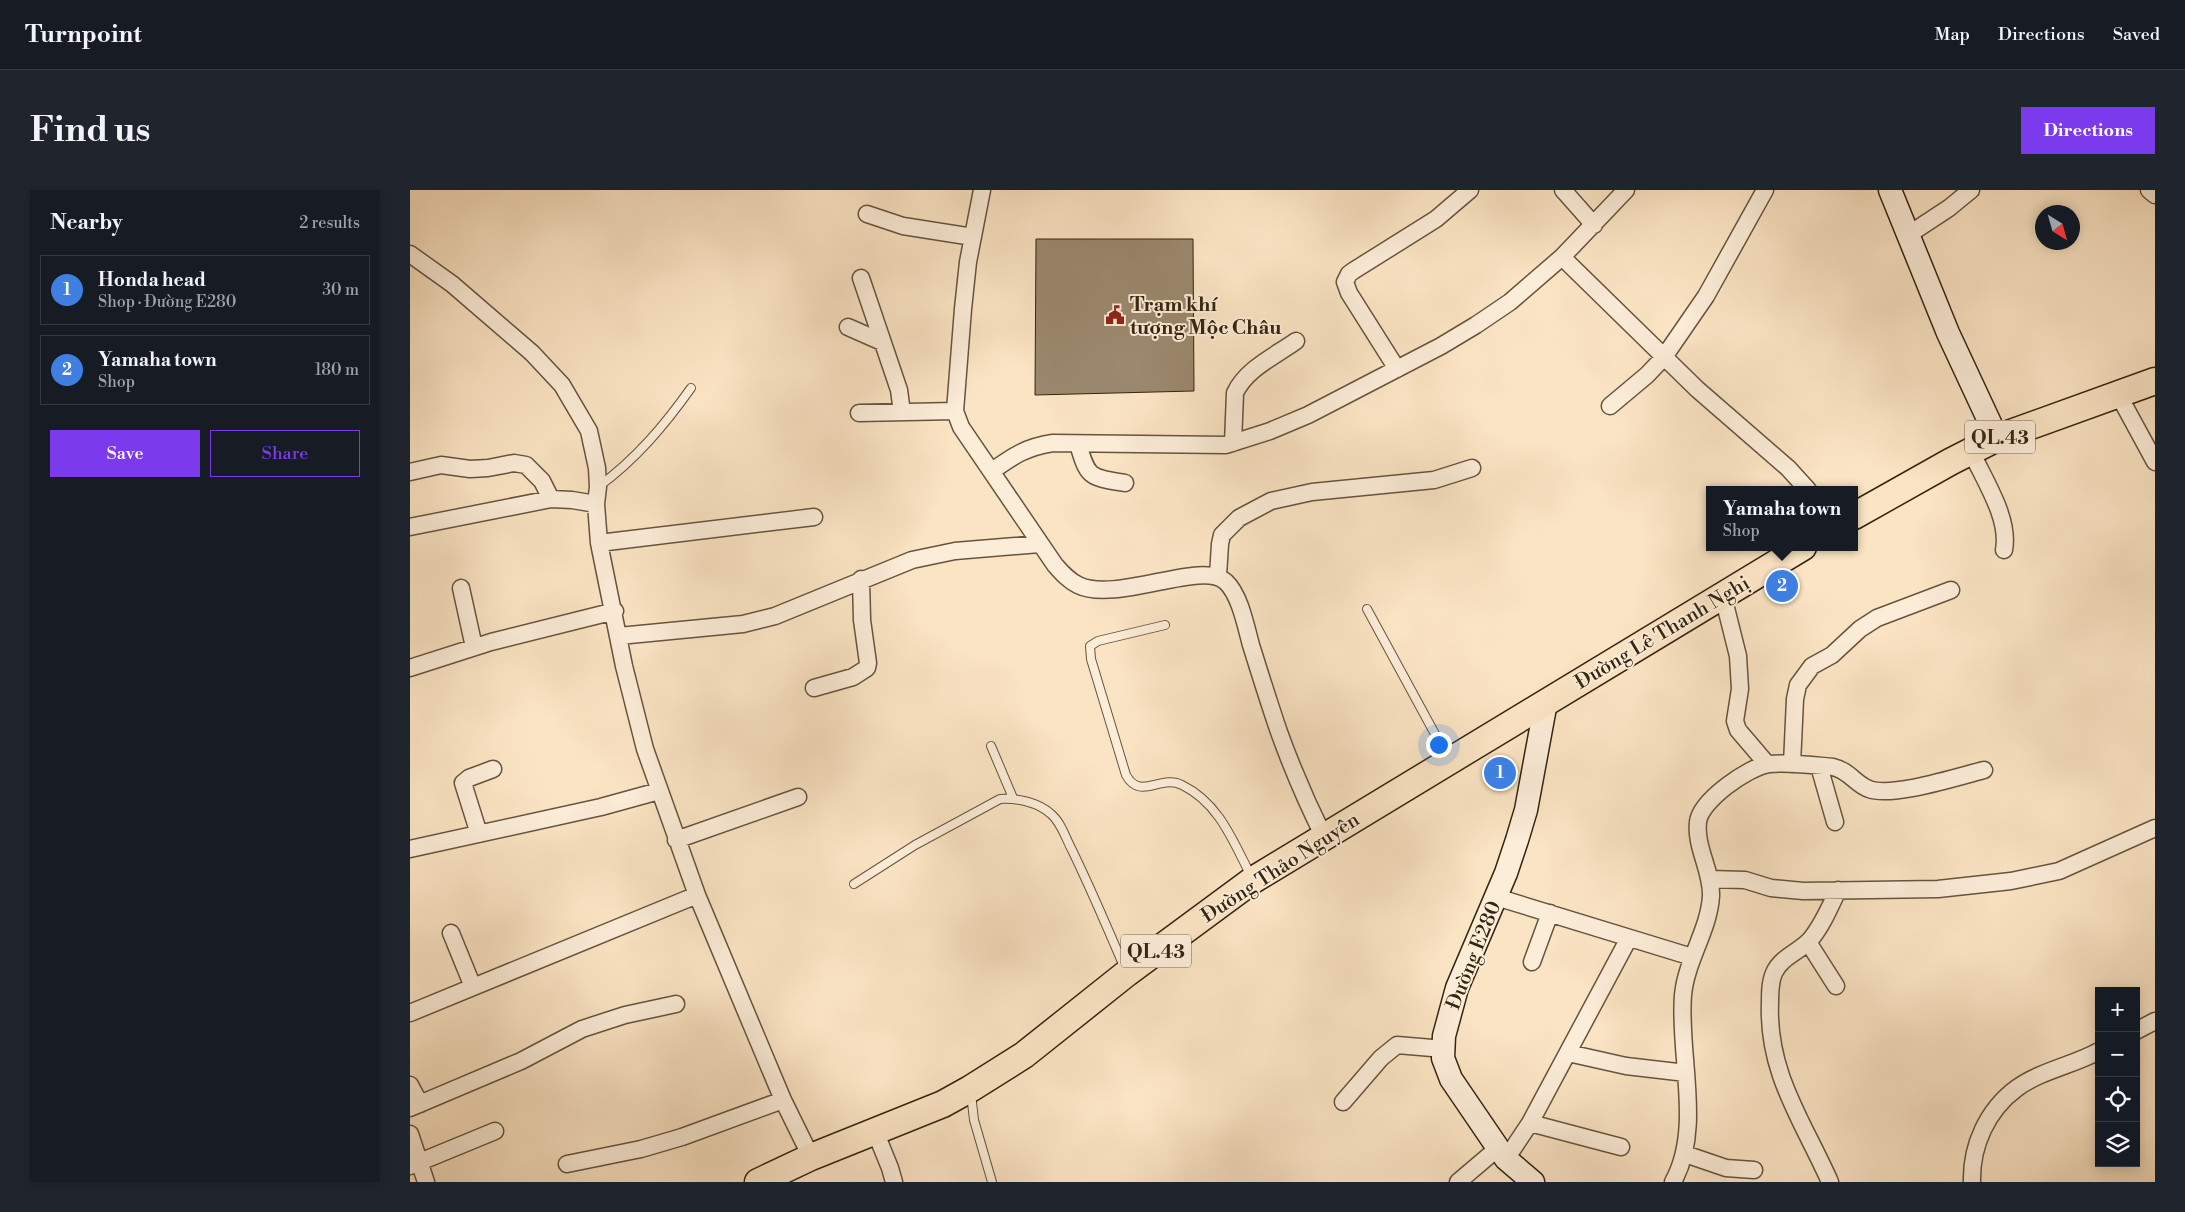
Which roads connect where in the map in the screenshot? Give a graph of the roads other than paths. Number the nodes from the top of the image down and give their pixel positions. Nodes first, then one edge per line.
1 (982, 190) edge
2 (1470, 190) edge
3 (1562, 190) edge
4 (1626, 190) edge
5 (1765, 190) edge
6 (1890, 190) edge
7 (1971, 190) edge
8 (2149, 190) edge
9 (2155, 195) edge
10 (868, 214) dead end
11 (1594, 224) junction
12 (1908, 235) junction
13 (973, 237) junction
14 (410, 254) edge
15 (1562, 257) junction
16 (861, 278) dead end
17 (848, 327) dead end
18 (882, 342) junction
19 (1296, 342) dead end
20 (1664, 357) junction
21 (1396, 369) junction
22 (2155, 381) edge
23 (691, 388) dead end
24 (2118, 394) junction
25 (1610, 406) dead end
26 (955, 411) junction
27 (859, 412) dead end
28 (902, 412) junction
29 (1997, 438) junction
30 (1233, 443) junction
31 (1078, 444) junction
32 (1971, 451) junction
33 (2155, 462) edge
34 (1472, 468) dead end
35 (992, 470) junction
36 (410, 472) edge
37 (1125, 483) dead end
38 (1804, 486) edge
39 (598, 487) junction
40 (550, 499) junction
41 (596, 504) junction
42 (1858, 514) edge
43 (814, 517) dead end
44 (410, 527) edge
45 (599, 543) junction
46 (1040, 544) junction
47 (2004, 550) dead end
48 (1796, 551) edge
49 (1218, 576) junction
50 (862, 579) junction
51 (461, 588) dead end
52 (1951, 590) dead end
53 (1723, 596) junction
54 (1367, 609) dead end
55 (615, 611) junction
56 (1165, 625) dead end
57 (619, 636) junction
58 (474, 647) junction
59 (410, 668) edge
60 (814, 688) dead end
61 (1546, 702) junction
62 (991, 746) dead end
63 (1450, 762) junction
64 (1767, 764) junction
65 (1792, 764) junction
66 (1819, 766) junction
67 (493, 769) dead end
68 (1984, 770) dead end
69 (659, 791) junction
70 (798, 797) dead end
71 (1012, 798) junction
72 (1835, 822) dead end
73 (2155, 828) edge
74 (479, 834) junction
75 (1324, 837) junction
76 (676, 840) junction
77 (410, 848) edge
78 (1710, 879) junction
79 (1253, 880) junction
80 (854, 884) dead end
81 (1838, 890) junction
82 (697, 895) junction
83 (1496, 897) junction
84 (1550, 913) junction
85 (452, 933) dead end
86 (1629, 938) junction
87 (1808, 942) junction
88 (1692, 957) junction
89 (1532, 962) dead end
90 (1127, 973) junction
91 (1836, 986) dead end
92 (473, 987) junction
93 (676, 1004) dead end
94 (410, 1013) edge
95 (2155, 1021) edge
96 (2140, 1029) edge
97 (1444, 1049) junction
98 (1568, 1053) junction
99 (2095, 1053) edge
100 (1686, 1073) junction
101 (410, 1085) edge
102 (970, 1089) junction
103 (784, 1100) junction
104 (1343, 1102) dead end
105 (415, 1106) edge
106 (1530, 1123) junction
107 (495, 1131) dead end
108 (875, 1131) junction
109 (410, 1134) edge
110 (1621, 1148) dead end
111 (1502, 1154) junction
112 (1685, 1154) junction
113 (811, 1157) junction
114 (415, 1164) edge
115 (567, 1164) dead end
116 (1754, 1170) dead end
117 (426, 1182) edge
118 (758, 1182) edge
119 (894, 1182) edge
120 (992, 1182) edge
121 (1458, 1182) edge
122 (1533, 1182) edge
123 (1672, 1182) edge
124 (1830, 1182) edge
125 (1972, 1182) edge

1 - 13 street
2 - 21 street
3 - 11 street
4 - 11 street
5 - 20 street
6 - 12 main road
7 - 12 street
8 - 9 street
10 - 13 street
11 - 15 street
12 - 29 main road
13 - 26 street
14 - 39 street
15 - 20 street
15 - 21 street
16 - 18 street
17 - 18 street
18 - 28 street
19 - 30 street
20 - 25 street
20 - 38 street
21 - 30 street
22 - 24 main road, QL.43
23 - 39 lane
24 - 29 main road, QL.43
24 - 33 street
26 - 28 street
26 - 35 street
27 - 28 street
29 - 32 main road, QL.43
30 - 31 street
31 - 35 street
31 - 37 street
32 - 42 main road, QL.43
32 - 47 street
34 - 49 street
35 - 46 street
36 - 40 street
39 - 41 street
40 - 41 street
40 - 44 street
41 - 45 street
43 - 45 street
45 - 55 street
46 - 49 street
46 - 50 street
48 - 53 main road, Đường Lê Thanh Nghị / QL.43
49 - 75 street
50 - 57 street
50 - 60 street
51 - 58 street
52 - 65 street
53 - 61 main road, Đường Lê Thanh Nghị / QL.43
53 - 64 street
54 - 63 lane
55 - 57 street
55 - 58 street
56 - 79 lane
57 - 69 street
58 - 59 street
61 - 63 main road, Đường Thảo Nguyên / QL.43
61 - 83 main road, Đường E280
62 - 71 lane
63 - 75 main road, Đường Thảo Nguyên / QL.43
64 - 65 street
64 - 78 street
65 - 66 street
66 - 68 street
66 - 72 street
67 - 74 street
69 - 74 street
69 - 76 street
70 - 76 street
71 - 80 lane
71 - 90 lane
73 - 81 street
74 - 77 street
75 - 79 main road, Đường Thảo Nguyên / QL.43
76 - 82 street
78 - 81 street
78 - 88 street
79 - 90 main road, Đường Thảo Nguyên / QL.43
81 - 87 street
82 - 92 street
82 - 103 street
83 - 84 street
83 - 97 main road, Đường E280
84 - 86 street
84 - 89 street
85 - 92 street
86 - 88 street
86 - 98 street
87 - 91 street
87 - 124 street
88 - 100 street
90 - 102 main road, Đường Thảo Nguyên / QL.43
92 - 94 street
93 - 105 street
95 - 96 street
97 - 104 street
97 - 111 main road, Đường E280
98 - 100 street
98 - 106 street
99 - 125 street
100 - 112 street
101 - 105 street
102 - 108 main road, Đường Thảo Nguyên / QL.43
102 - 120 lane
103 - 113 street
103 - 115 street
106 - 110 street
106 - 111 street
107 - 114 street
108 - 113 main road, Đường Thảo Nguyên / QL.43
108 - 119 street
109 - 114 street
111 - 121 street
111 - 122 main road, Đường E280
112 - 116 street
112 - 123 street
113 - 118 main road, Đường Thảo Nguyên / QL.43
114 - 117 street

